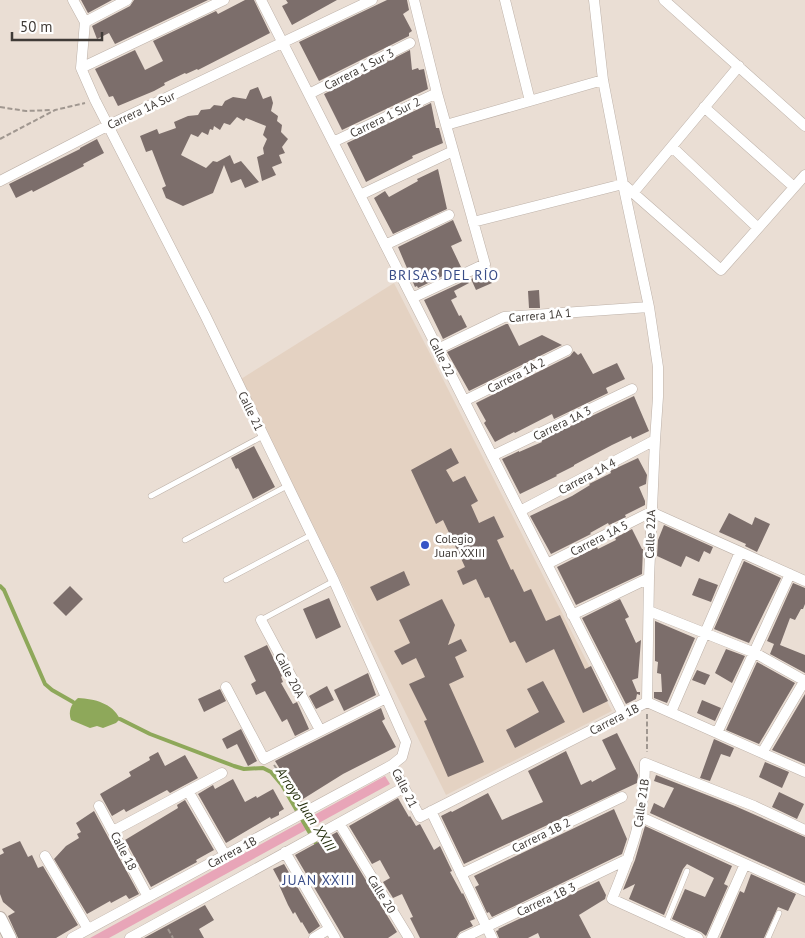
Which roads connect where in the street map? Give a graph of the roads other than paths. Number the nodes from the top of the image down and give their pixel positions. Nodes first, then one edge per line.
1 (73, 0) edge
2 (127, 0) edge
3 (224, 0) edge
4 (261, 0) edge
5 (372, 0) edge
6 (414, 0) edge
7 (505, 0) edge
8 (594, 0) edge
9 (664, 0) edge
10 (85, 22) junction
11 (283, 43) junction
12 (410, 44) dead end
13 (739, 66) junction
14 (81, 68) junction
15 (603, 80) junction
16 (437, 92) junction
17 (309, 94) junction
18 (530, 101) junction
19 (704, 107) junction
20 (446, 125) junction
21 (107, 126) junction
22 (805, 126) edge
23 (333, 142) junction
24 (672, 147) junction
25 (453, 151) junction
26 (805, 174) edge
27 (0, 181) edge
28 (623, 184) junction
29 (794, 187) junction
30 (633, 194) junction
31 (360, 195) junction
32 (449, 215) dead end
33 (473, 222) junction
34 (758, 228) junction
35 (385, 246) junction
36 (412, 298) junction
37 (649, 307) junction
38 (438, 349) junction
39 (567, 350) dead end
40 (632, 389) dead end
41 (464, 401) junction
42 (263, 436) junction
43 (655, 440) junction
44 (492, 456) junction
45 (287, 486) junction
46 (151, 496) dead end
47 (520, 511) junction
48 (651, 512) junction
49 (311, 535) junction
50 (185, 540) dead end
51 (740, 552) junction
52 (547, 564) junction
53 (790, 574) junction
54 (649, 578) junction
55 (226, 580) dead end
56 (334, 581) junction
57 (805, 581) edge
58 (649, 611) junction
59 (572, 615) junction
60 (261, 620) joint
61 (704, 633) junction
62 (754, 653) junction
63 (805, 680) edge
64 (226, 687) dead end
65 (386, 698) junction
66 (647, 702) junction
67 (671, 712) junction
68 (623, 714) junction
69 (320, 730) junction
70 (717, 733) junction
71 (762, 753) junction
72 (392, 765) junction
73 (805, 772) edge
74 (222, 773) dead end
75 (403, 788) junction
76 (188, 791) junction
77 (622, 797) dead end
78 (99, 806) dead end
79 (432, 811) junction
80 (420, 817) joint
81 (641, 817) junction
82 (339, 824) junction
83 (113, 830) junction
84 (805, 830) edge
85 (285, 852) junction
86 (225, 855) junction
87 (45, 856) dead end
88 (628, 859) junction
89 (745, 864) junction
90 (687, 871) dead end
91 (461, 874) junction
92 (805, 891) edge
93 (148, 897) junction
94 (779, 913) dead end
95 (0, 918) edge
96 (666, 923) junction
97 (486, 927) junction
98 (88, 929) junction
99 (332, 933) edge
100 (10, 938) edge
101 (72, 938) edge
102 (130, 938) edge
103 (314, 938) edge
104 (409, 938) edge
105 (463, 938) edge
106 (492, 938) edge
107 (698, 938) edge
108 (712, 938) edge
109 (768, 938) edge

1 - 10 street
2 - 10 street
3 - 14 street
4 - 11 street, Calle 22
5 - 11 street, Carrera 1A Sur
6 - 16 street
7 - 18 street
8 - 15 street, Calle 22A
9 - 13 street
10 - 14 street, Calle 21
11 - 17 street, Calle 22
11 - 21 street, Carrera 1A Sur
12 - 17 street, Carrera 1 Sur 3
13 - 19 street
13 - 22 street
14 - 21 street, Calle 21
15 - 18 street
15 - 28 street, Calle 22A
16 - 20 street
16 - 23 street, Carrera 1 Sur 2
17 - 23 street, Calle 22
18 - 20 street
19 - 24 street
19 - 29 street
20 - 25 street
21 - 27 street, Carrera 1A Sur
21 - 42 street, Calle 21
23 - 31 street, Calle 22
24 - 30 street
24 - 34 street
25 - 31 street
25 - 33 street
26 - 29 street
28 - 30 street
28 - 33 street
28 - 37 street, Calle 22A
29 - 34 street
30 - 34 street
31 - 35 street, Calle 22
32 - 35 street
33 - 36 street
35 - 36 street, Calle 22
36 - 38 street, Calle 22
37 - 38 street, Carrera 1A 1
37 - 43 street, Calle 22A
38 - 41 street, Calle 22
39 - 41 street, Carrera 1A 2
40 - 44 street, Carrera 1A 3
41 - 44 street, Calle 22
42 - 45 street, Calle 21
42 - 46 lane
43 - 47 street, Carrera 1A 4
43 - 48 street, Calle 22A
44 - 47 street, Calle 22
45 - 49 street, Calle 21
45 - 50 lane
47 - 52 street, Calle 22
48 - 51 street
48 - 52 street, Carrera 1A 5
48 - 54 street, Calle 22A
49 - 55 lane
49 - 56 street, Calle 21
51 - 53 street
51 - 61 street
52 - 59 street, Calle 22
53 - 57 street
53 - 62 street
54 - 58 street, Calle 22A
54 - 59 street
56 - 60 lane
56 - 65 street, Calle 21
58 - 61 street
58 - 66 street, Calle 22A
59 - 68 street, Calle 22
60 - 69 street, Calle 20A
61 - 62 street
61 - 67 street
62 - 63 street
62 - 70 street
63 - 71 street
64 - 69 street
65 - 69 street
65 - 72 street, Calle 21
66 - 67 street
66 - 68 street, Carrera 1B
67 - 70 street
68 - 79 street, Carrera 1B
70 - 71 street
71 - 73 street
72 - 75 street, Calle 21
72 - 86 street, Carrera 1B
74 - 76 street
75 - 80 street, Calle 21
75 - 82 street, Carrera 1B
76 - 83 street
76 - 86 street
77 - 91 street, Carrera 1B 2
78 - 83 street, Calle 18
79 - 80 street, Carrera 1B
79 - 91 street, Calle 21
81 - 84 street, Calle 21B
81 - 88 street, Calle 21B
81 - 89 street
82 - 85 street, Carrera 1B
82 - 104 street, Calle 20
83 - 93 street, Calle 18
85 - 99 street
85 - 102 street, Carrera 1B
86 - 93 street, Carrera 1B
87 - 98 street
88 - 96 street, Calle 21B
88 - 97 street, Carrera 1B 3
89 - 92 street
89 - 108 street
90 - 96 lane
91 - 97 street, Calle 21
93 - 98 street, Carrera 1B
94 - 109 lane
95 - 100 street
96 - 107 street
97 - 105 street, Carrera 1B 3
97 - 106 street, Calle 21
98 - 101 street, Carrera 1B
99 - 103 street

